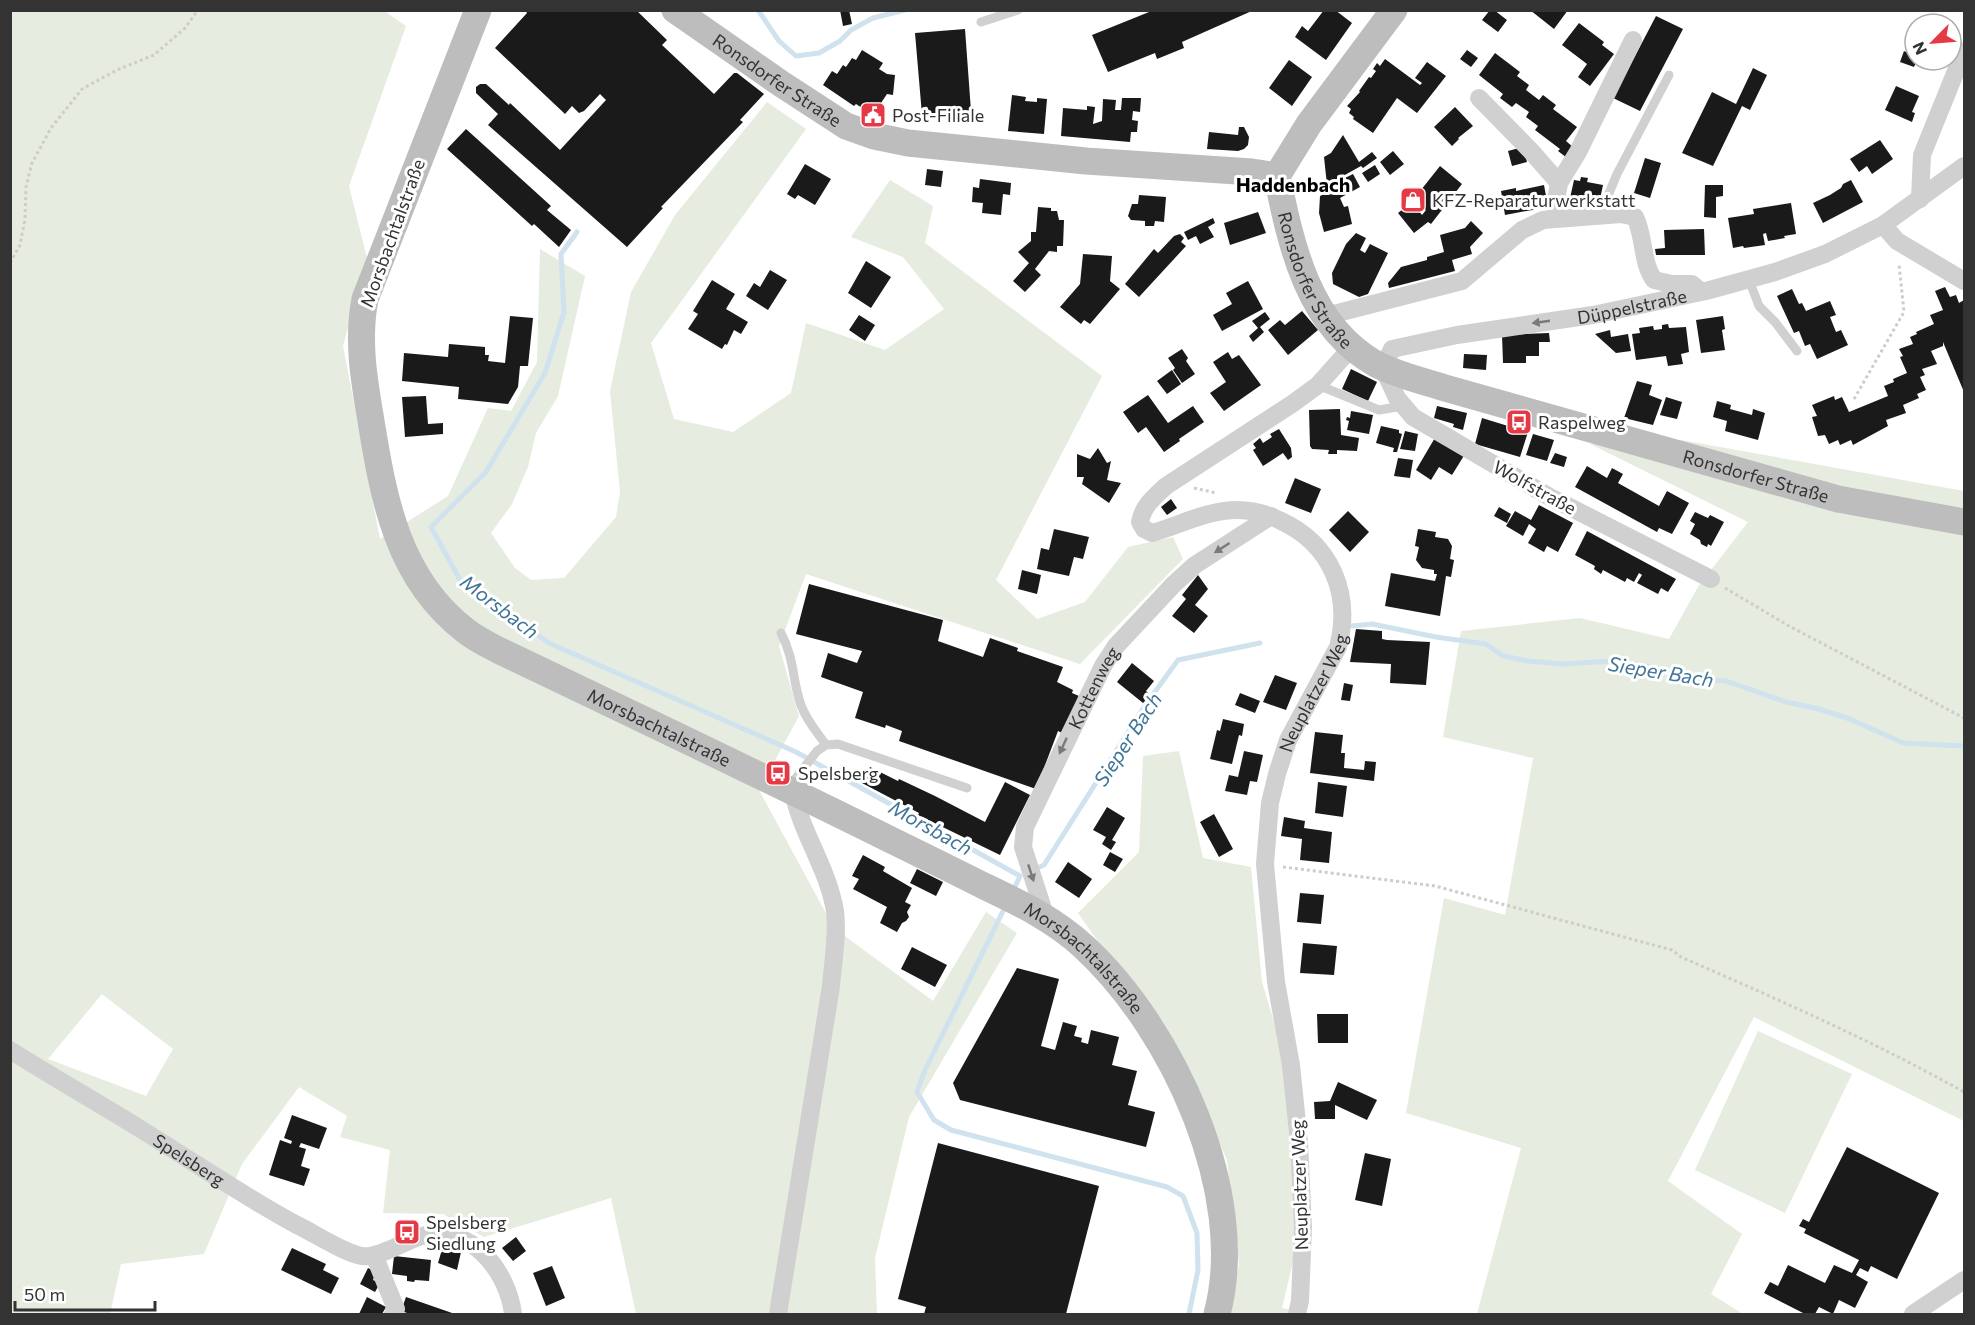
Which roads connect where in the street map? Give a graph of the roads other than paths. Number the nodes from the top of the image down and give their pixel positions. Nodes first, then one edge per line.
1 (478, 10) edge
2 (675, 10) edge
3 (1018, 10) edge
4 (1394, 10) edge
5 (981, 22) dead end
6 (1633, 40) dead end
7 (1965, 51) edge
8 (1669, 75) dead end
9 (1479, 98) dead end
10 (1965, 166) edge
11 (1276, 176) junction
12 (1560, 183) junction
13 (1920, 199) junction
14 (1605, 215) junction
15 (1557, 218) junction
16 (1882, 225) junction
17 (1749, 280) junction
18 (1965, 281) edge
19 (1701, 292) junction
20 (1326, 316) junction
21 (1351, 348) junction
22 (1797, 351) dead end
23 (1383, 368) junction
24 (1318, 385) junction
25 (1403, 406) junction
26 (1271, 516) junction
27 (1965, 522) edge
28 (1711, 579) road end
29 (782, 633) dead end
30 (826, 745) junction
31 (794, 783) junction
32 (967, 788) dead end
33 (1053, 923) junction
34 (10, 1050) edge
35 (374, 1255) junction
36 (1965, 1280) edge
37 (393, 1314) edge
38 (513, 1314) edge
39 (778, 1314) edge
40 (1217, 1314) edge
41 (1297, 1314) edge
42 (1912, 1314) edge

1 - 31 main road, Morsbachtalstraße
2 - 11 main road, Ronsdorfer Straße
3 - 5 lane
4 - 11 main road
6 - 12 street
7 - 13 street
8 - 14 lane
9 - 12 street
10 - 13 street, Düppelstraße
11 - 20 main road, Ronsdorfer Straße
12 - 15 street
13 - 16 street, Düppelstraße
14 - 15 street
14 - 19 street
15 - 20 street
16 - 17 street, Düppelstraße
16 - 18 street
17 - 19 street, Düppelstraße
17 - 22 lane
19 -> 23 street, Düppelstraße
20 - 21 main road, Ronsdorfer Straße
21 - 23 main road, Ronsdorfer Straße
21 - 24 street, Neuplatzer Weg
23 - 25 street, Wolfstraße
23 - 27 main road, Ronsdorfer Straße
24 - 25 lane
24 - 26 street, Neuplatzer Weg
25 - 28 street, Wolfstraße
26 -> 33 street, Kottenweg
26 - 41 street, Neuplatzer Weg
29 - 30 lane
30 - 31 lane
30 - 32 lane
31 - 33 main road, Morsbachtalstraße
31 - 39 street
33 - 40 main road, Morsbachtalstraße
34 - 35 street, Spelsberg
35 - 37 street
35 - 38 street
36 - 42 street

